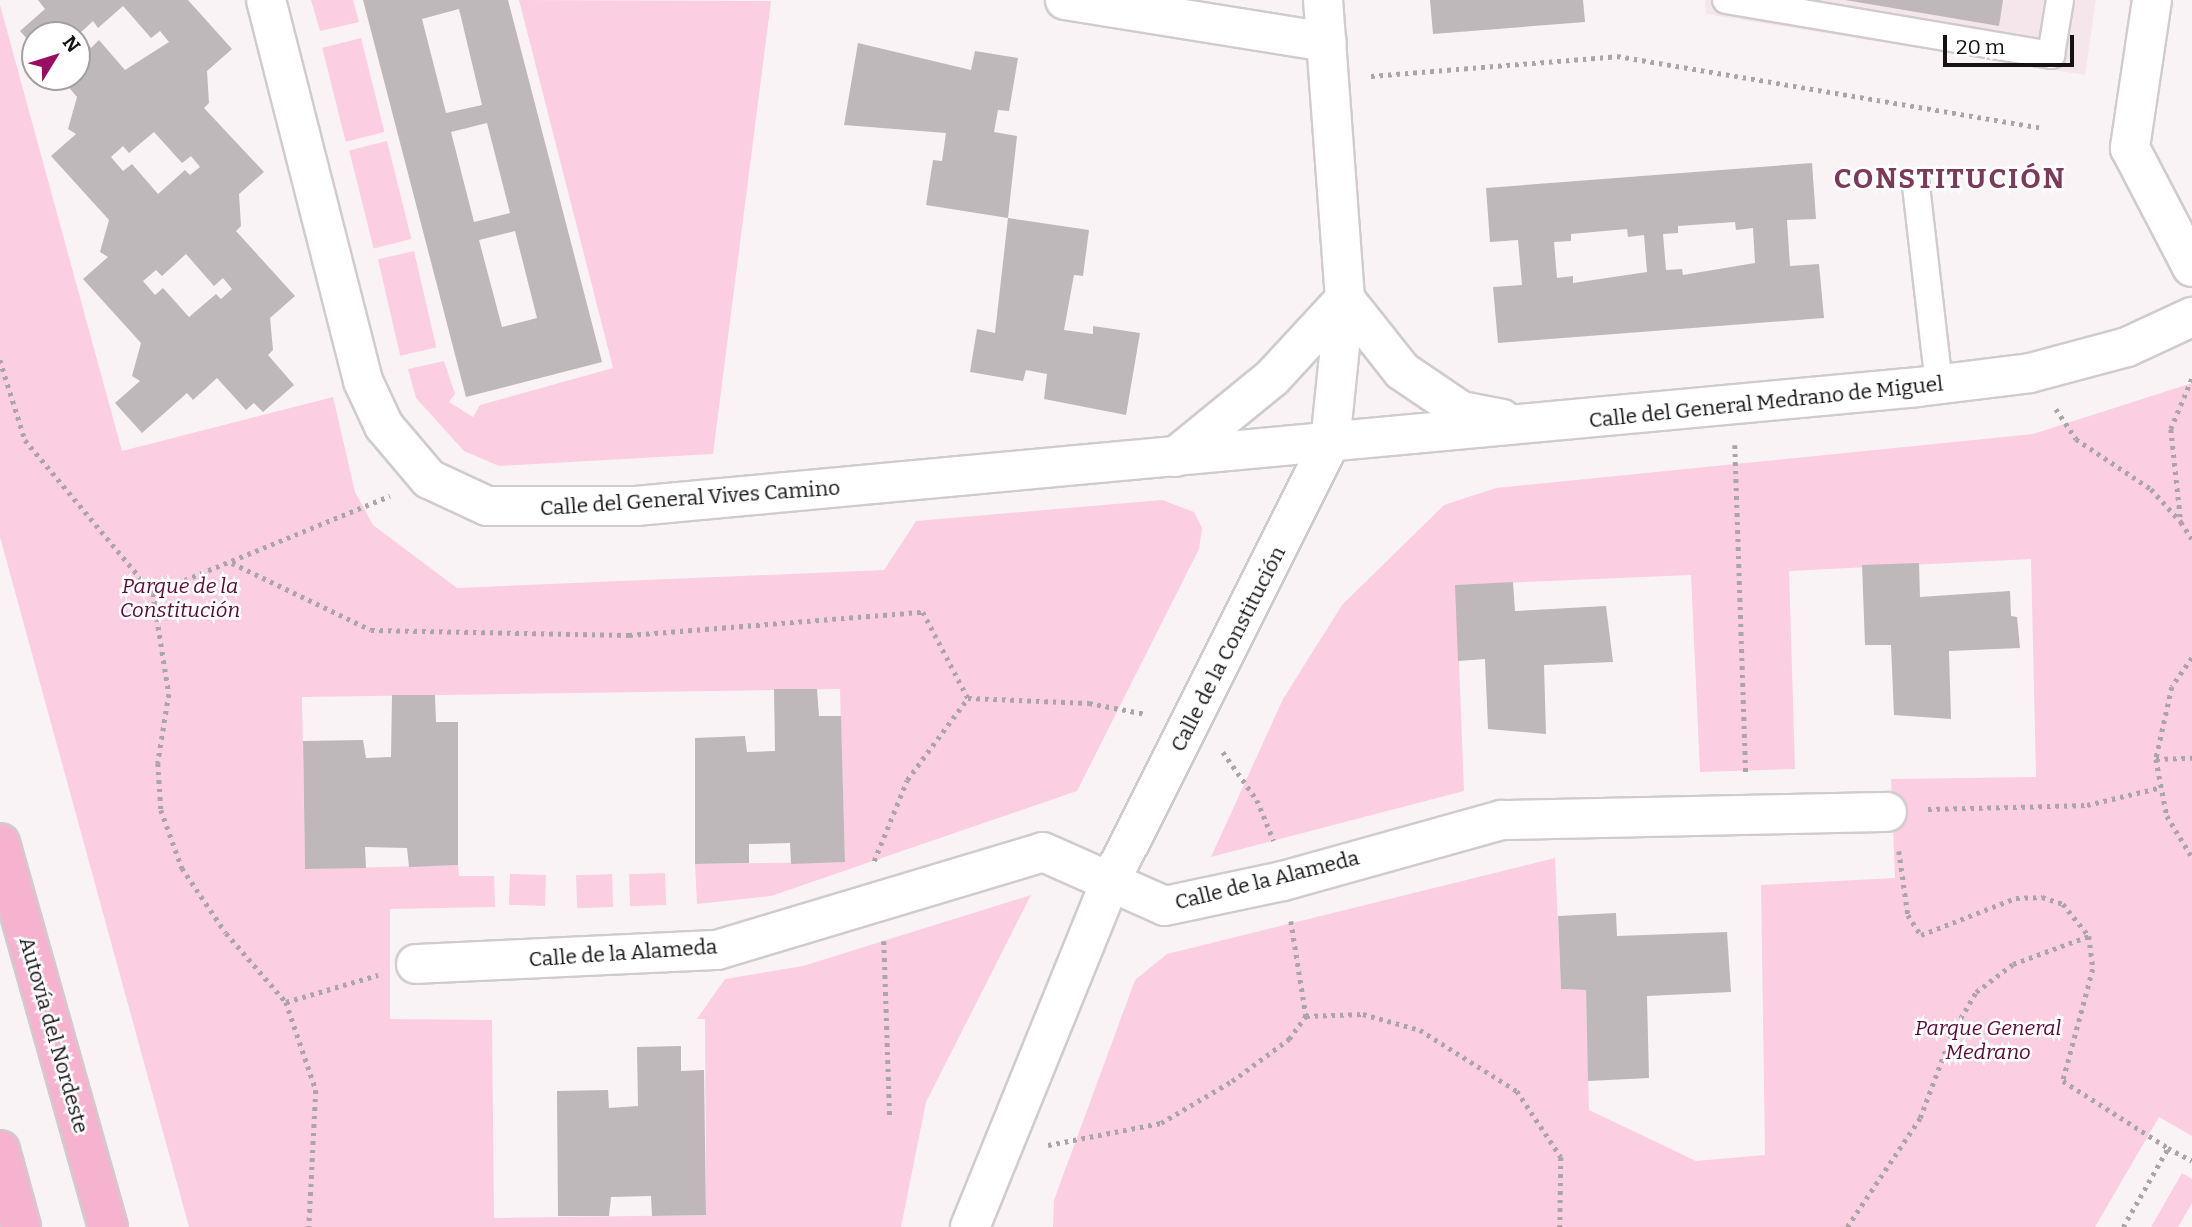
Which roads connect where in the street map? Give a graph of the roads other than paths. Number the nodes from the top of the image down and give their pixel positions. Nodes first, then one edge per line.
1 (266, 0) edge
2 (1065, 0) edge
3 (1323, 0) edge
4 (1726, 0) edge
5 (2060, 0) edge
6 (2152, 0) edge
7 (1327, 42) junction
8 (1916, 186) dead end
9 (2192, 267) edge
10 (1345, 299) junction
11 (2192, 317) edge
12 (1939, 384) junction
13 (1535, 426) junction
14 (1330, 443) junction
15 (1175, 457) junction
16 (1891, 812) road end
17 (0, 844) edge
18 (1109, 884) junction
19 (416, 964) road end
20 (0, 1150) edge
21 (21, 1227) edge
22 (108, 1227) edge
23 (970, 1227) edge

1 - 15 street, Calle del General Vives Camino
2 - 7 street
3 - 7 street, Calle de la Constitución
4 - 5 lane
6 - 9 street
7 - 10 street, Calle de la Constitución
8 - 12 lane
10 - 13 street
10 - 14 street, Calle de la Constitución
10 - 15 street
11 - 12 street, Calle del General Medrano de Miguel
12 - 13 street, Calle del General Medrano de Miguel
13 - 14 street, Calle del General Medrano de Miguel
14 - 15 street, Calle del General Vives Camino
14 - 18 street, Calle de la Constitución
16 - 18 street, Calle de la Alameda
17 - 22 highway, Autovía del Nordeste
18 - 19 street, Calle de la Alameda
18 - 23 street, Calle de la Constitución
20 - 21 highway

